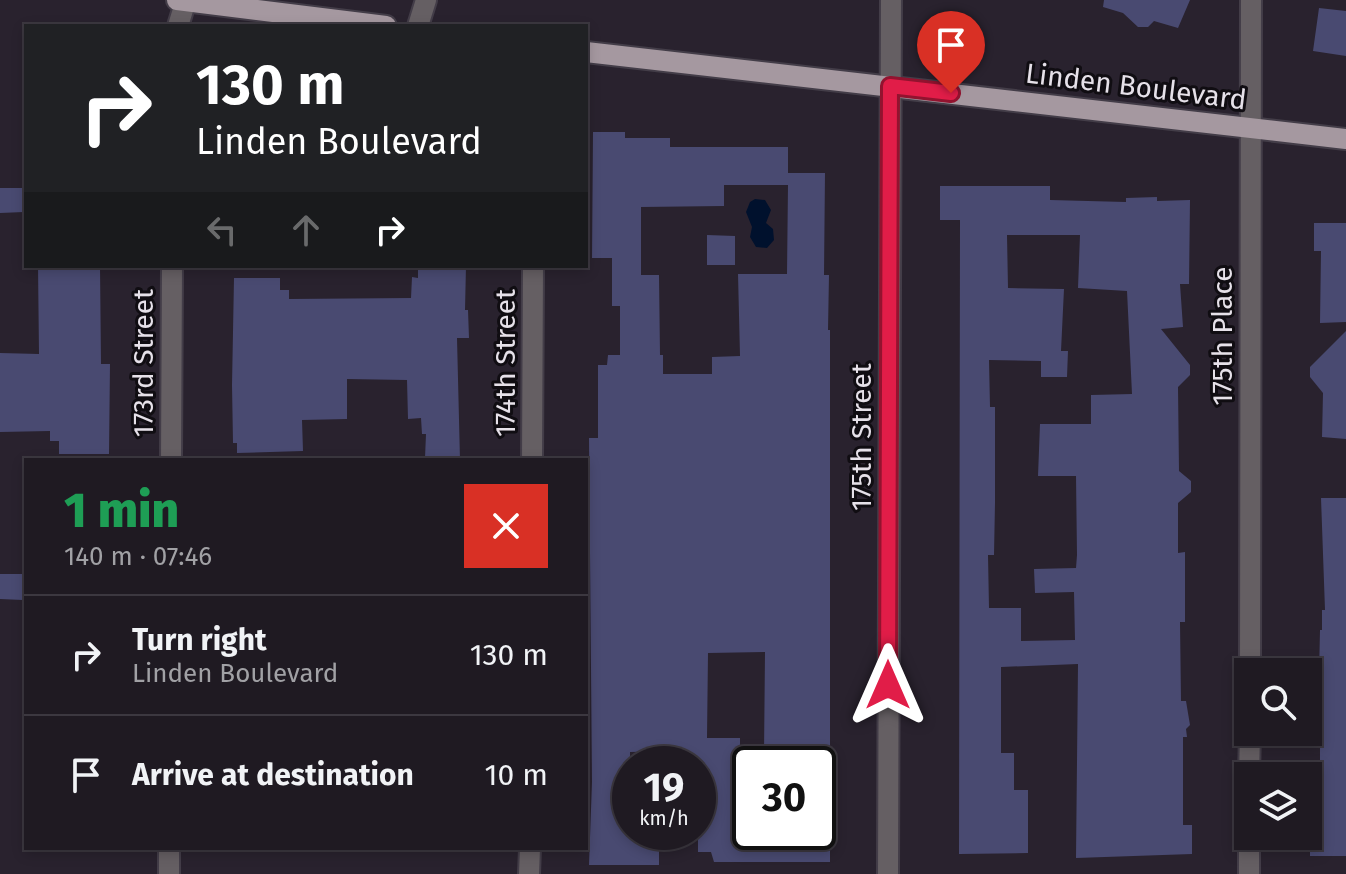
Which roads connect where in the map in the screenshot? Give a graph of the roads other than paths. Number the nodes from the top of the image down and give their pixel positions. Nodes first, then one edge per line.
1 (177, 0) edge
2 (186, 0) edge
3 (426, 0) edge
4 (891, 0) edge
5 (1251, 0) edge
6 (179, 24) edge
7 (371, 24) edge
8 (419, 24) edge
9 (588, 52) edge
10 (890, 86) junction
11 (1250, 128) junction
12 (1346, 139) edge
13 (172, 268) edge
14 (533, 268) edge
15 (171, 458) edge
16 (532, 458) edge
17 (1250, 658) edge
18 (169, 850) edge
19 (530, 850) edge
20 (1249, 850) edge
21 (169, 874) edge
22 (529, 874) edge
23 (888, 874) edge
24 (1249, 874) edge

1 - 2 main road
2 - 6 street
2 - 7 main road
3 - 8 street
4 - 10 street, 175th Street
5 - 11 street, 175th Place
9 - 10 main road, Linden Boulevard
10 - 11 main road, Linden Boulevard
10 - 23 street, 175th Street
11 - 12 main road, Linden Boulevard
11 - 17 street, 175th Place
13 - 15 street, 173rd Street
14 - 16 street, 174th Street
18 - 21 street
19 - 22 street
20 - 24 street

